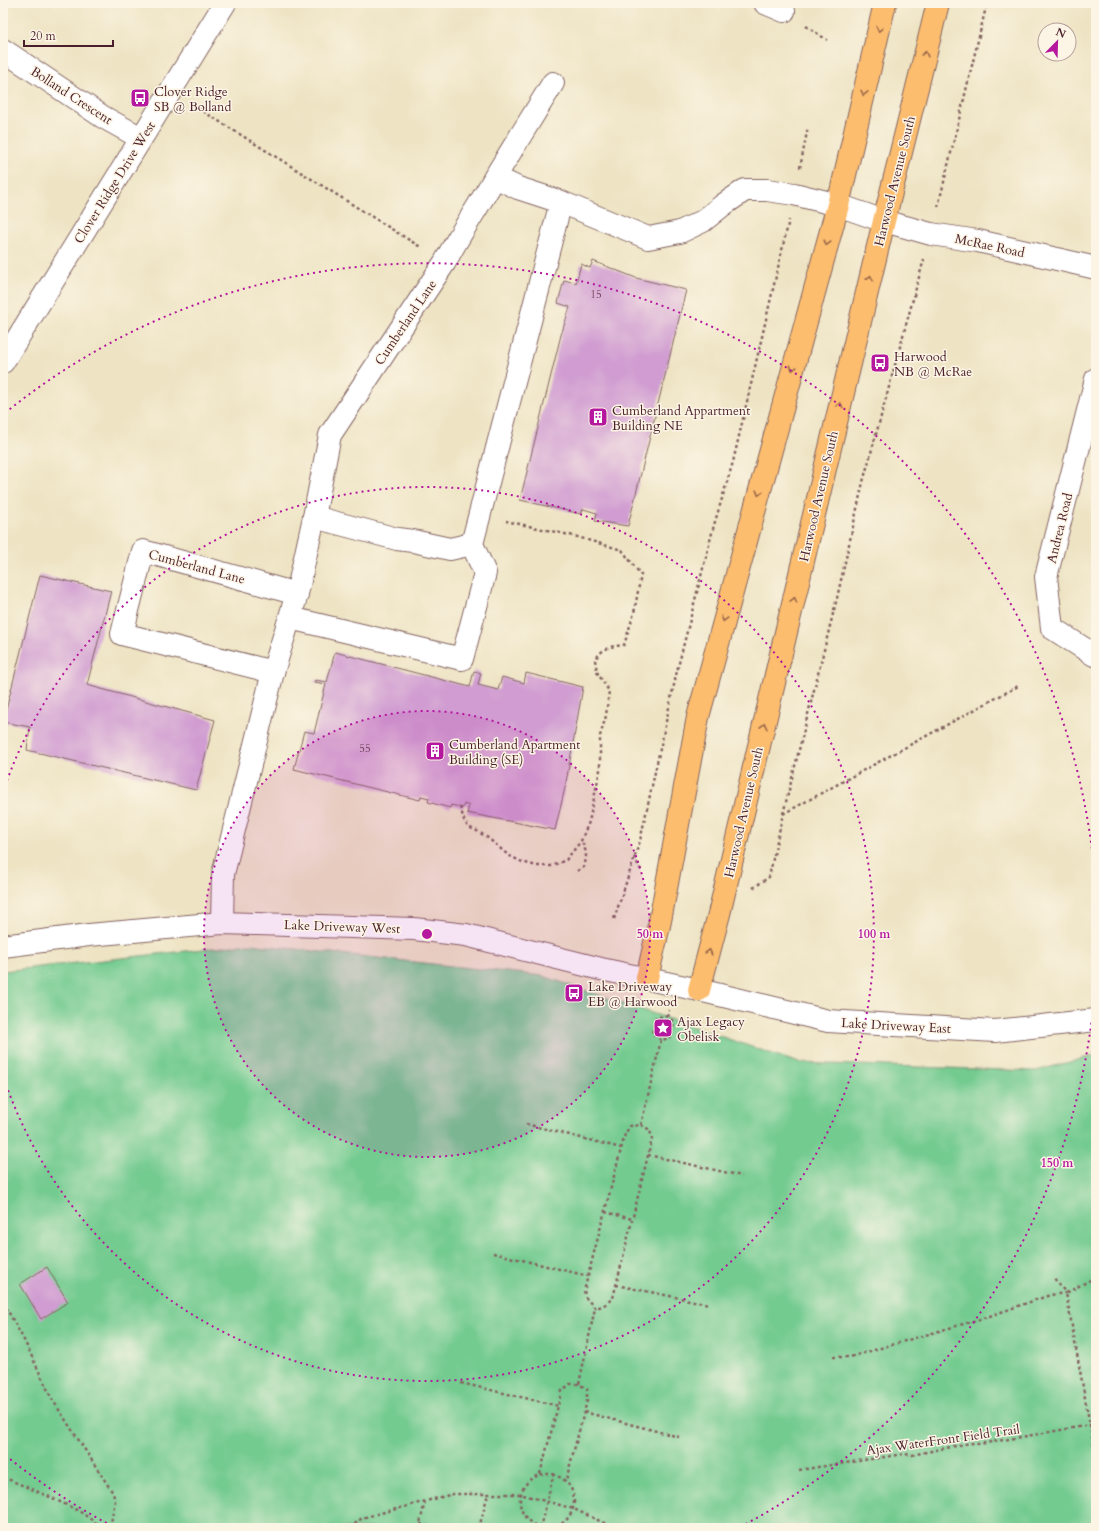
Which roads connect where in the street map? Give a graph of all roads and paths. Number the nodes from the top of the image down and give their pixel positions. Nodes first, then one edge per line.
1 (225, 3) edge
2 (885, 3) edge
3 (938, 3) edge
4 (987, 3) edge
5 (3, 50) edge
6 (553, 83) dead end
7 (171, 91) junction
8 (808, 127) dead end
9 (141, 138) junction
10 (495, 177) junction
11 (794, 194) junction
12 (561, 202) junction
13 (838, 205) junction
14 (884, 221) junction
15 (931, 234) junction
16 (445, 262) junction
17 (1096, 268) edge
18 (3, 362) edge
19 (1096, 379) edge
20 (480, 515) junction
21 (314, 517) junction
22 (472, 544) junction
23 (297, 594) junction
24 (290, 618) junction
25 (1096, 655) edge
26 (273, 672) junction
27 (1020, 685) dead end
28 (460, 807) dead end
29 (782, 814) junction
30 (581, 841) junction
31 (577, 871) dead end
32 (769, 877) dead end
33 (614, 919) dead end
34 (222, 923) junction
35 (3, 946) edge
36 (647, 978) junction
37 (675, 985) junction
38 (699, 990) junction
39 (668, 1015) junction
40 (1096, 1020) edge
41 (661, 1040) junction
42 (526, 1124) dead end
43 (641, 1125) junction
44 (621, 1148) junction
45 (648, 1155) junction
46 (742, 1176) dead end
47 (605, 1212) junction
48 (632, 1219) junction
49 (493, 1253) dead end
50 (588, 1276) junction
51 (1053, 1277) dead end
52 (1096, 1277) edge
53 (616, 1285) junction
54 (1066, 1293) junction
55 (3, 1302) edge
56 (709, 1304) dead end
57 (595, 1308) junction
58 (832, 1356) dead end
59 (462, 1383) dead end
60 (579, 1384) junction
61 (559, 1406) junction
62 (584, 1412) junction
63 (1096, 1424) edge
64 (1090, 1425) junction
65 (679, 1437) dead end
66 (1096, 1459) edge
67 (799, 1470) dead end
68 (554, 1473) junction
69 (540, 1474) junction
70 (3, 1478) edge
71 (566, 1480) junction
72 (488, 1494) junction
73 (520, 1494) junction
74 (426, 1501) junction
75 (547, 1501) junction
76 (574, 1509) junction
77 (606, 1523) junction
78 (420, 1524) junction
79 (103, 1528) edge
80 (110, 1528) edge
81 (350, 1528) edge
82 (419, 1528) edge
83 (436, 1528) edge
84 (479, 1528) edge
85 (540, 1528) edge
86 (605, 1528) edge
87 (615, 1528) edge

1 - 7 street, Clover Ridge Drive West
2 -> 13 main road
14 -> 3 main road, Harwood Avenue South
4 - 15 path
5 - 9 street, Bolland Crescent
6 - 10 street, Cumberland Lane
7 - 9 street, Clover Ridge Drive West
7 - 16 path
8 - 11 path
9 - 18 street, Clover Ridge Drive West
10 - 12 street
10 - 16 street, Cumberland Lane
11 - 12 street
11 - 13 street
11 - 33 path
12 - 20 street
13 - 14 street, McRae Road
13 -> 36 main road
14 - 15 street, McRae Road
38 -> 14 main road, Harwood Avenue South
15 - 17 street, McRae Road
15 - 29 path
16 - 21 street, Cumberland Lane
19 - 25 street, Andrea Road
20 - 22 street
20 - 30 path
21 - 22 street
21 - 23 street, Cumberland Lane
22 - 24 street
23 - 24 street, Cumberland Lane
23 - 26 street, Cumberland Lane
24 - 26 street, Cumberland Lane
26 - 34 street, Cumberland Lane
27 - 29 path
28 - 30 path
29 - 32 path
30 - 31 path
34 - 35 street, Lake Driveway West
34 - 36 street, Lake Driveway West
36 - 37 street, Lake Driveway West
37 - 38 street, Lake Driveway West
37 - 39 path
38 - 40 street, Lake Driveway East
39 - 41 path
39 - 41 path
41 - 43 path
42 - 44 path
43 - 44 path
43 - 45 path
44 - 47 path
45 - 46 path
45 - 48 path
47 - 48 path
47 - 50 path
48 - 53 path
49 - 50 path
50 - 57 path
51 - 54 path
52 - 54 path
53 - 56 path
53 - 57 path
54 - 58 path
54 - 64 path
55 - 80 path
57 - 60 path
59 - 61 path
60 - 61 path
60 - 62 path
61 - 69 path
62 - 65 path
62 - 71 path
63 - 64 path, Ajax WaterFront Field Trail
64 - 66 path
64 - 67 path, Ajax WaterFront Field Trail
68 - 69 path
68 - 71 path
68 - 75 path
69 - 73 path
70 - 79 path
71 - 76 path
72 - 73 path
72 - 74 path
72 - 84 path
73 - 75 path
73 - 85 path
74 - 78 path
74 - 81 path
75 - 76 path
75 - 85 path
76 - 77 path
76 - 85 path
77 - 86 path
77 - 87 path
78 - 82 path
78 - 83 path

